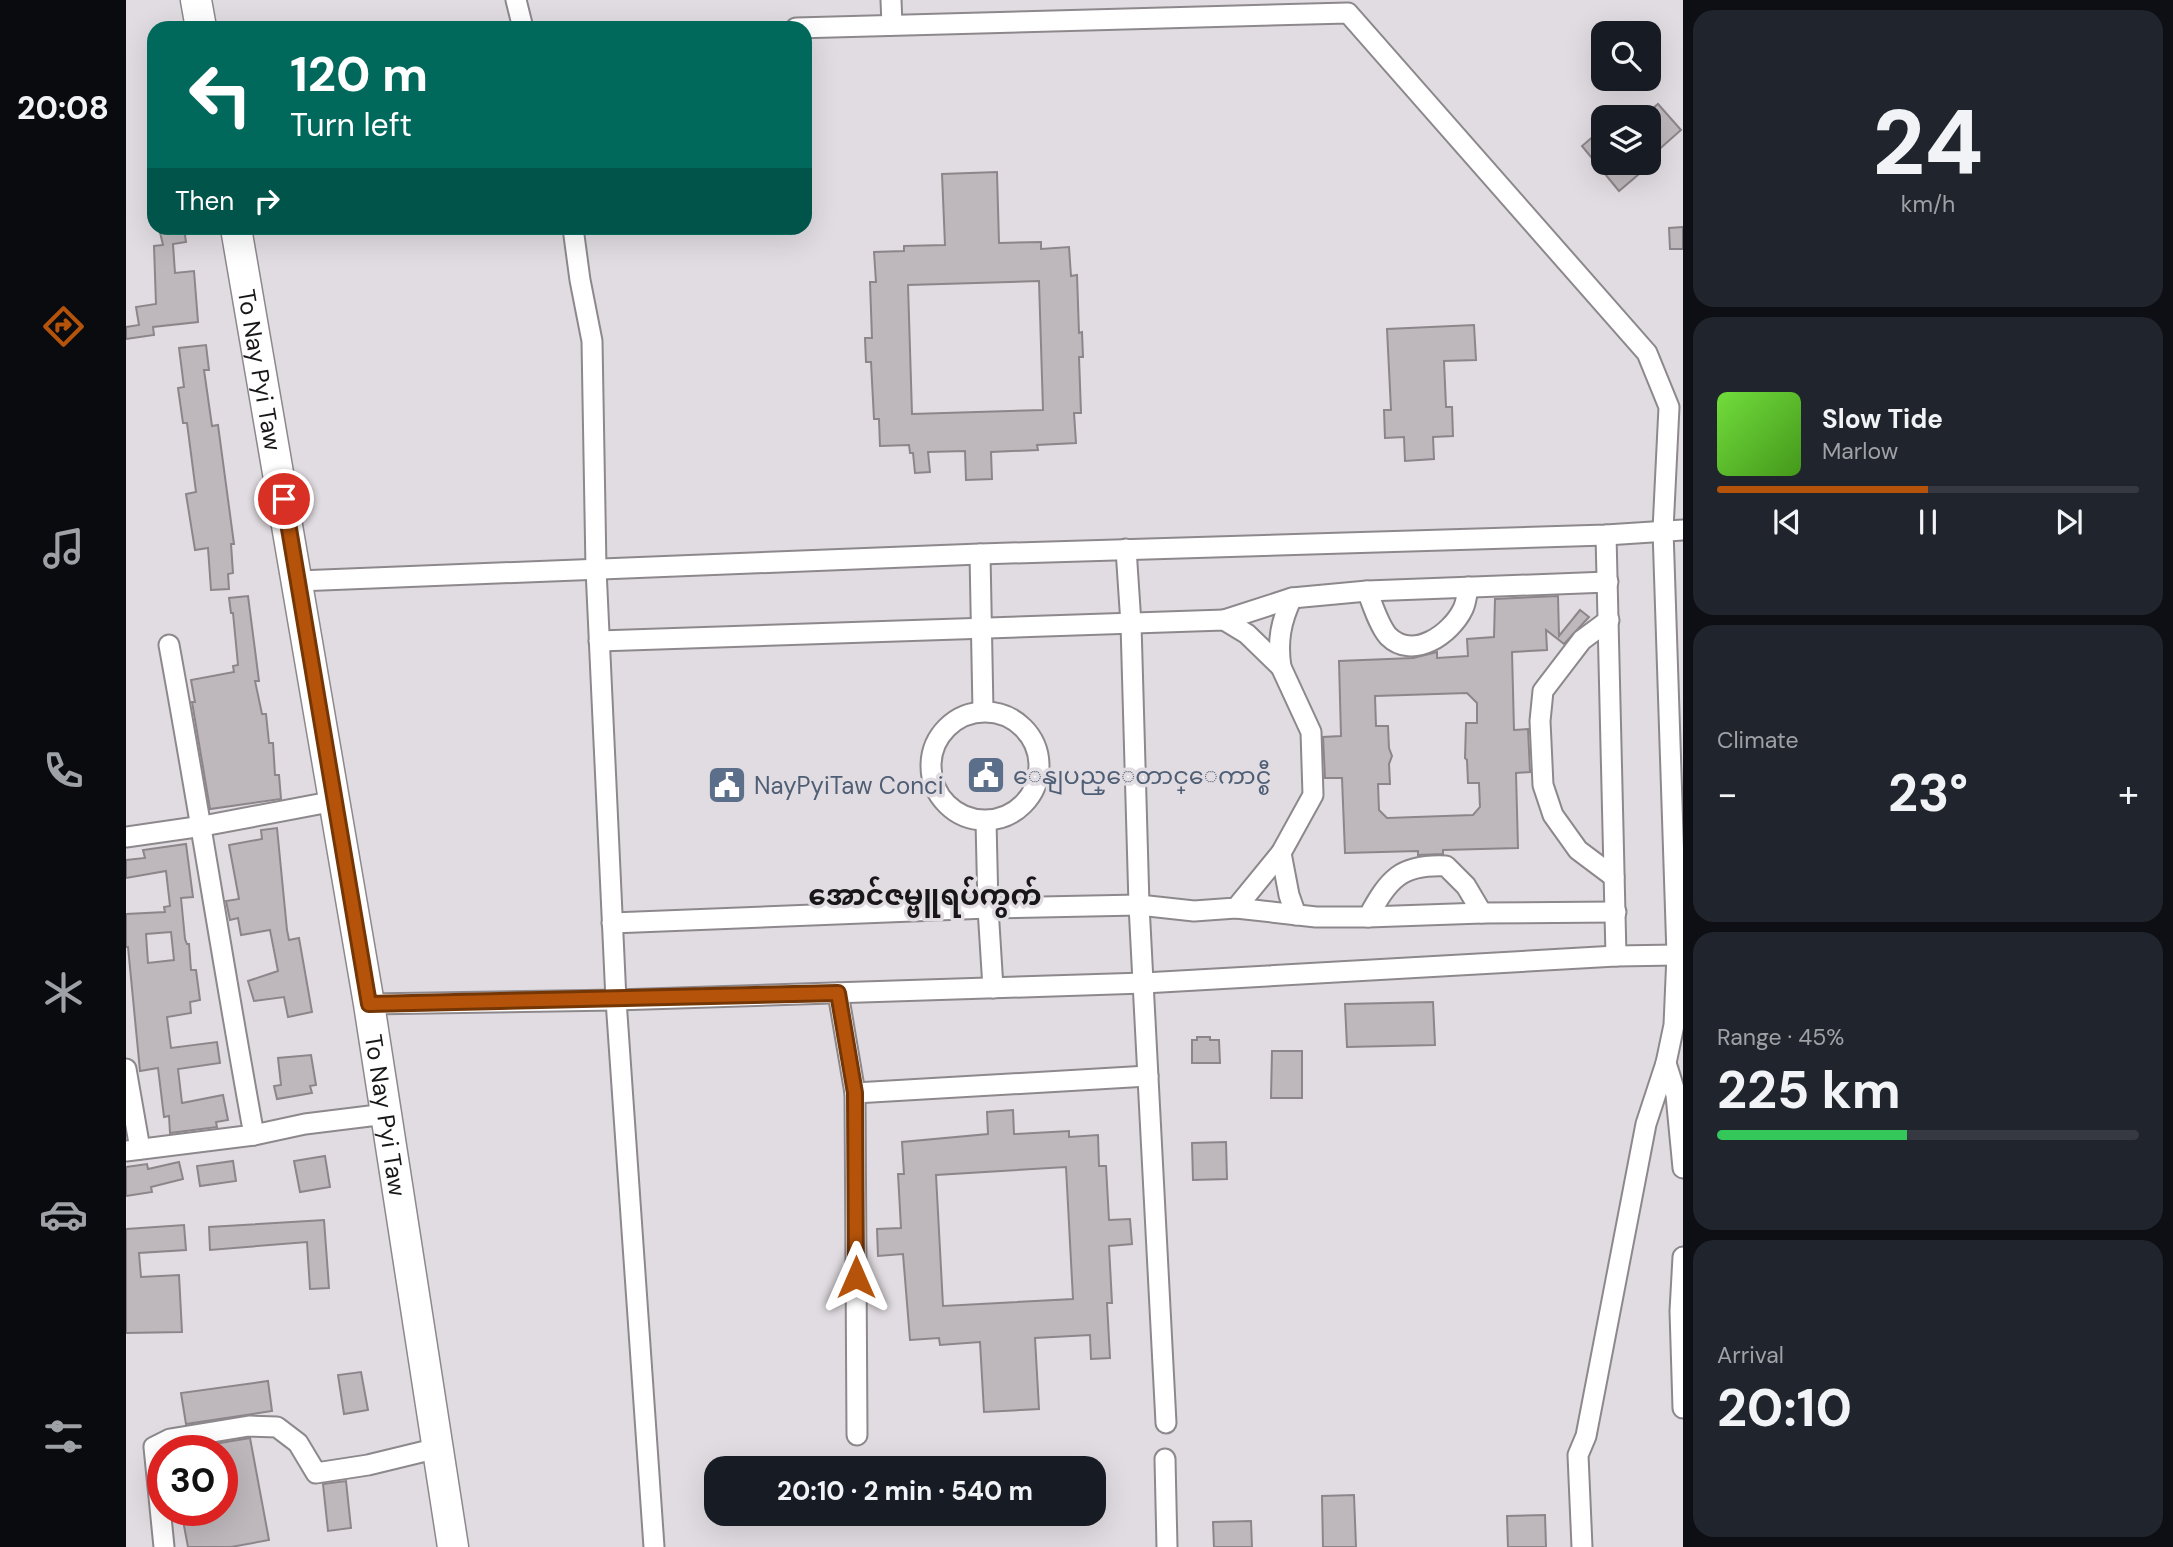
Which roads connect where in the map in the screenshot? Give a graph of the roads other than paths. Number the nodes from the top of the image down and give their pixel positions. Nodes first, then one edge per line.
1 (196, 0) edge
2 (516, 0) edge
3 (891, 0) edge
4 (200, 21) edge
5 (521, 21) edge
6 (892, 25) junction
7 (812, 28) edge
8 (237, 235) edge
9 (574, 235) edge
10 (1673, 530) edge
11 (1606, 535) junction
12 (1126, 549) junction
13 (980, 555) junction
14 (596, 569) junction
15 (299, 581) junction
16 (1608, 582) junction
17 (1468, 587) junction
18 (1367, 591) junction
19 (1293, 598) junction
20 (1224, 620) junction
21 (1609, 620) junction
22 (1131, 624) junction
23 (982, 629) junction
24 (600, 641) junction
25 (169, 645) dead end
26 (1281, 667) junction
27 (984, 711) junction
28 (335, 801) junction
29 (986, 821) junction
30 (203, 826) junction
31 (126, 837) edge
32 (1281, 853) junction
33 (1615, 877) junction
34 (1139, 905) junction
35 (988, 908) junction
36 (1236, 908) junction
37 (1616, 912) junction
38 (1482, 913) junction
39 (1296, 915) junction
40 (1368, 918) junction
41 (612, 923) junction
42 (1679, 954) edge
43 (1616, 956) junction
44 (1144, 983) junction
45 (993, 988) junction
46 (838, 993) junction
47 (615, 1000) junction
48 (369, 1004) junction
49 (1666, 1063) junction
50 (126, 1069) edge
51 (1148, 1076) junction
52 (855, 1093) junction
53 (386, 1114) junction
54 (254, 1135) junction
55 (133, 1150) edge
56 (1683, 1168) edge
57 (1683, 1257) edge
58 (1683, 1408) edge
59 (1166, 1423) dead end
60 (857, 1435) dead end
61 (438, 1448) junction
62 (1165, 1459) dead end
63 (164, 1547) edge
64 (453, 1547) edge
65 (654, 1547) edge
66 (1167, 1547) edge
67 (1582, 1547) edge

1 - 4 main road
2 - 5 street
3 - 6 street
6 - 7 street
6 - 10 street
8 - 15 main road, To Nay Pyi Taw
9 - 14 street
10 - 11 street
10 - 42 street
11 - 12 street
11 - 16 street
12 - 13 street
12 - 22 street
13 - 14 street
13 - 23 street
14 - 15 street
14 - 24 street
15 - 28 main road, To Nay Pyi Taw
16 - 17 street
16 - 21 street
17 - 18 street
17 - 18 street
18 - 19 street
19 - 20 street
19 - 26 street
20 - 22 street
20 - 26 street
21 - 33 street
21 - 33 street
22 - 23 street
22 - 34 street
23 - 24 street
23 - 27 street
24 - 41 street
25 - 30 street
26 - 32 street
27 - 29 street
27 - 29 street
28 - 30 street
28 - 48 main road, To Nay Pyi Taw
29 - 35 street
30 - 31 street
30 - 54 street
32 - 36 street
32 - 39 street
33 - 37 street
34 - 35 street
34 - 36 street
34 - 44 street
35 - 41 street
35 - 45 street
36 - 39 street
37 - 38 street
37 - 43 street
38 - 40 street
38 - 40 street
39 - 40 street
41 - 47 street
42 - 43 street
42 - 49 street
43 - 44 street
44 - 45 street
44 - 51 street
45 - 46 street
46 - 47 street
46 - 52 street
47 - 48 street
47 - 65 street
48 - 53 main road, To Nay Pyi Taw
49 - 56 street
49 - 67 street
50 - 55 street
51 - 52 street
51 - 59 street
52 - 60 street
53 - 54 street
53 - 61 main road, To Nay Pyi Taw
54 - 55 street
57 - 58 street
61 - 63 street
61 - 64 main road, To Nay Pyi Taw
62 - 66 street

